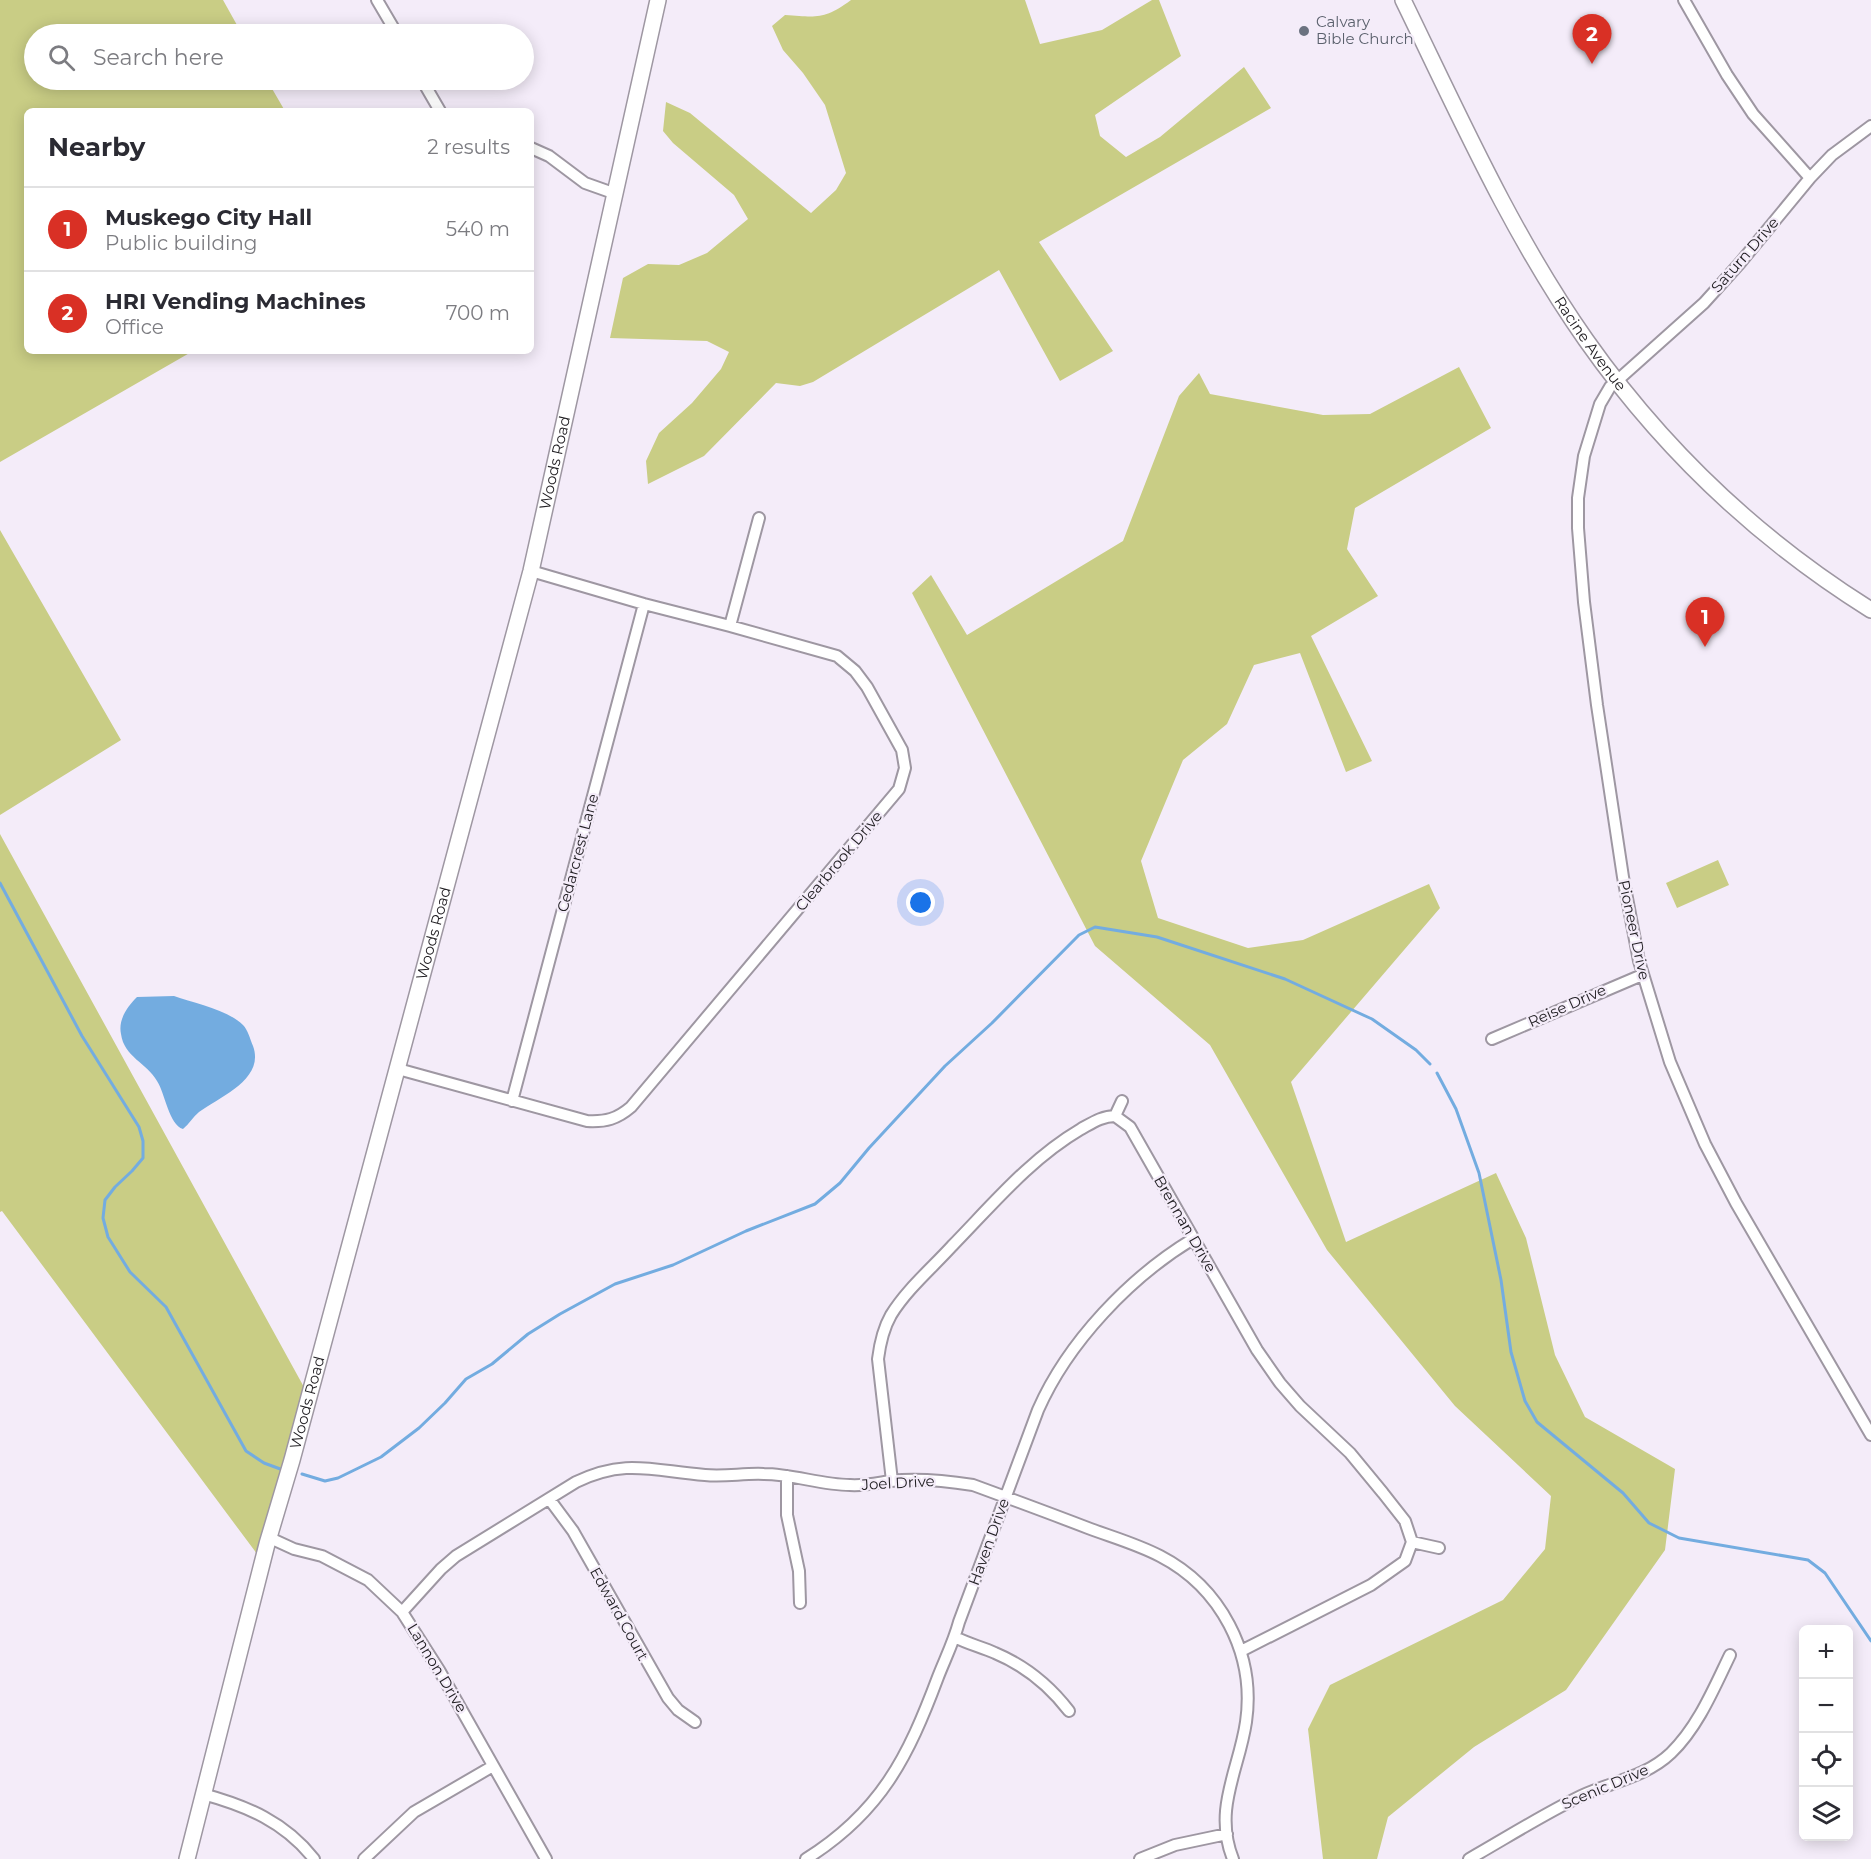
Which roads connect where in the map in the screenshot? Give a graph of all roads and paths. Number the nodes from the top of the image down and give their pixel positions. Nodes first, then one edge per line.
1 (377, 0) edge
2 (658, 0) edge
3 (1403, 0) edge
4 (1684, 0) edge
5 (391, 24) edge
6 (428, 90) edge
7 (438, 108) edge
8 (1871, 126) edge
9 (534, 149) edge
10 (1810, 178) junction
11 (616, 194) junction
12 (1616, 380) junction
13 (759, 518) dead end
14 (531, 571) junction
15 (644, 604) junction
16 (1871, 610) edge
17 (730, 626) junction
18 (1642, 975) junction
19 (1492, 1038) dead end
20 (398, 1069) junction
21 (512, 1101) junction
22 (1122, 1101) dead end
23 (1115, 1116) junction
24 (1193, 1239) junction
25 (1871, 1435) edge
26 (787, 1476) junction
27 (892, 1481) junction
28 (1006, 1497) junction
29 (550, 1500) junction
30 (270, 1538) junction
31 (1412, 1542) junction
32 (1440, 1548) dead end
33 (800, 1603) dead end
34 (402, 1612) junction
35 (955, 1637) junction
36 (1241, 1651) junction
37 (1730, 1656) dead end
38 (1069, 1711) dead end
39 (695, 1722) dead end
40 (493, 1766) junction
41 (202, 1794) junction
42 (1227, 1834) junction
43 (187, 1859) edge
44 (314, 1859) edge
45 (364, 1859) edge
46 (546, 1859) edge
47 (806, 1859) edge
48 (1140, 1859) edge
49 (1233, 1859) edge
50 (1469, 1859) edge

1 - 5 street
2 - 11 street, Woods Road
3 - 12 street, Racine Avenue
4 - 10 street
6 - 7 street
8 - 10 street, Saturn Drive
9 - 11 street
10 - 12 street, Saturn Drive
11 - 14 street, Woods Road
12 - 16 street, Racine Avenue
12 - 18 street, Pioneer Drive
13 - 17 street
14 - 15 street, Clearbrook Drive
14 - 20 street, Woods Road
15 - 17 street, Clearbrook Drive
15 - 21 street, Cedarcrest Lane
17 - 21 street, Clearbrook Drive
18 - 19 street, Reise Drive
18 - 25 street, Pioneer Drive
20 - 21 street, Clearbrook Drive
20 - 30 street, Woods Road
22 - 23 street
23 - 24 street, Brennan Drive
23 - 27 street
24 - 28 street, Haven Drive
24 - 31 street, Brennan Drive
26 - 27 street, Joel Drive
26 - 29 street, Joel Drive
26 - 33 street
27 - 28 street, Joel Drive
28 - 35 street, Haven Drive
28 - 36 street, Joel Drive
29 - 34 street, Joel Drive
29 - 39 street, Edward Court
30 - 34 street, Lannon Drive
30 - 41 street, Woods Road
31 - 32 street
31 - 36 street
34 - 40 street, Lannon Drive
35 - 38 street
35 - 47 street, Haven Drive
36 - 42 street, Joel Drive
37 - 50 street, Scenic Drive
40 - 45 street
40 - 46 street, Lannon Drive
41 - 43 street, Woods Road
41 - 44 street
42 - 48 street
42 - 49 street, Joel Drive

